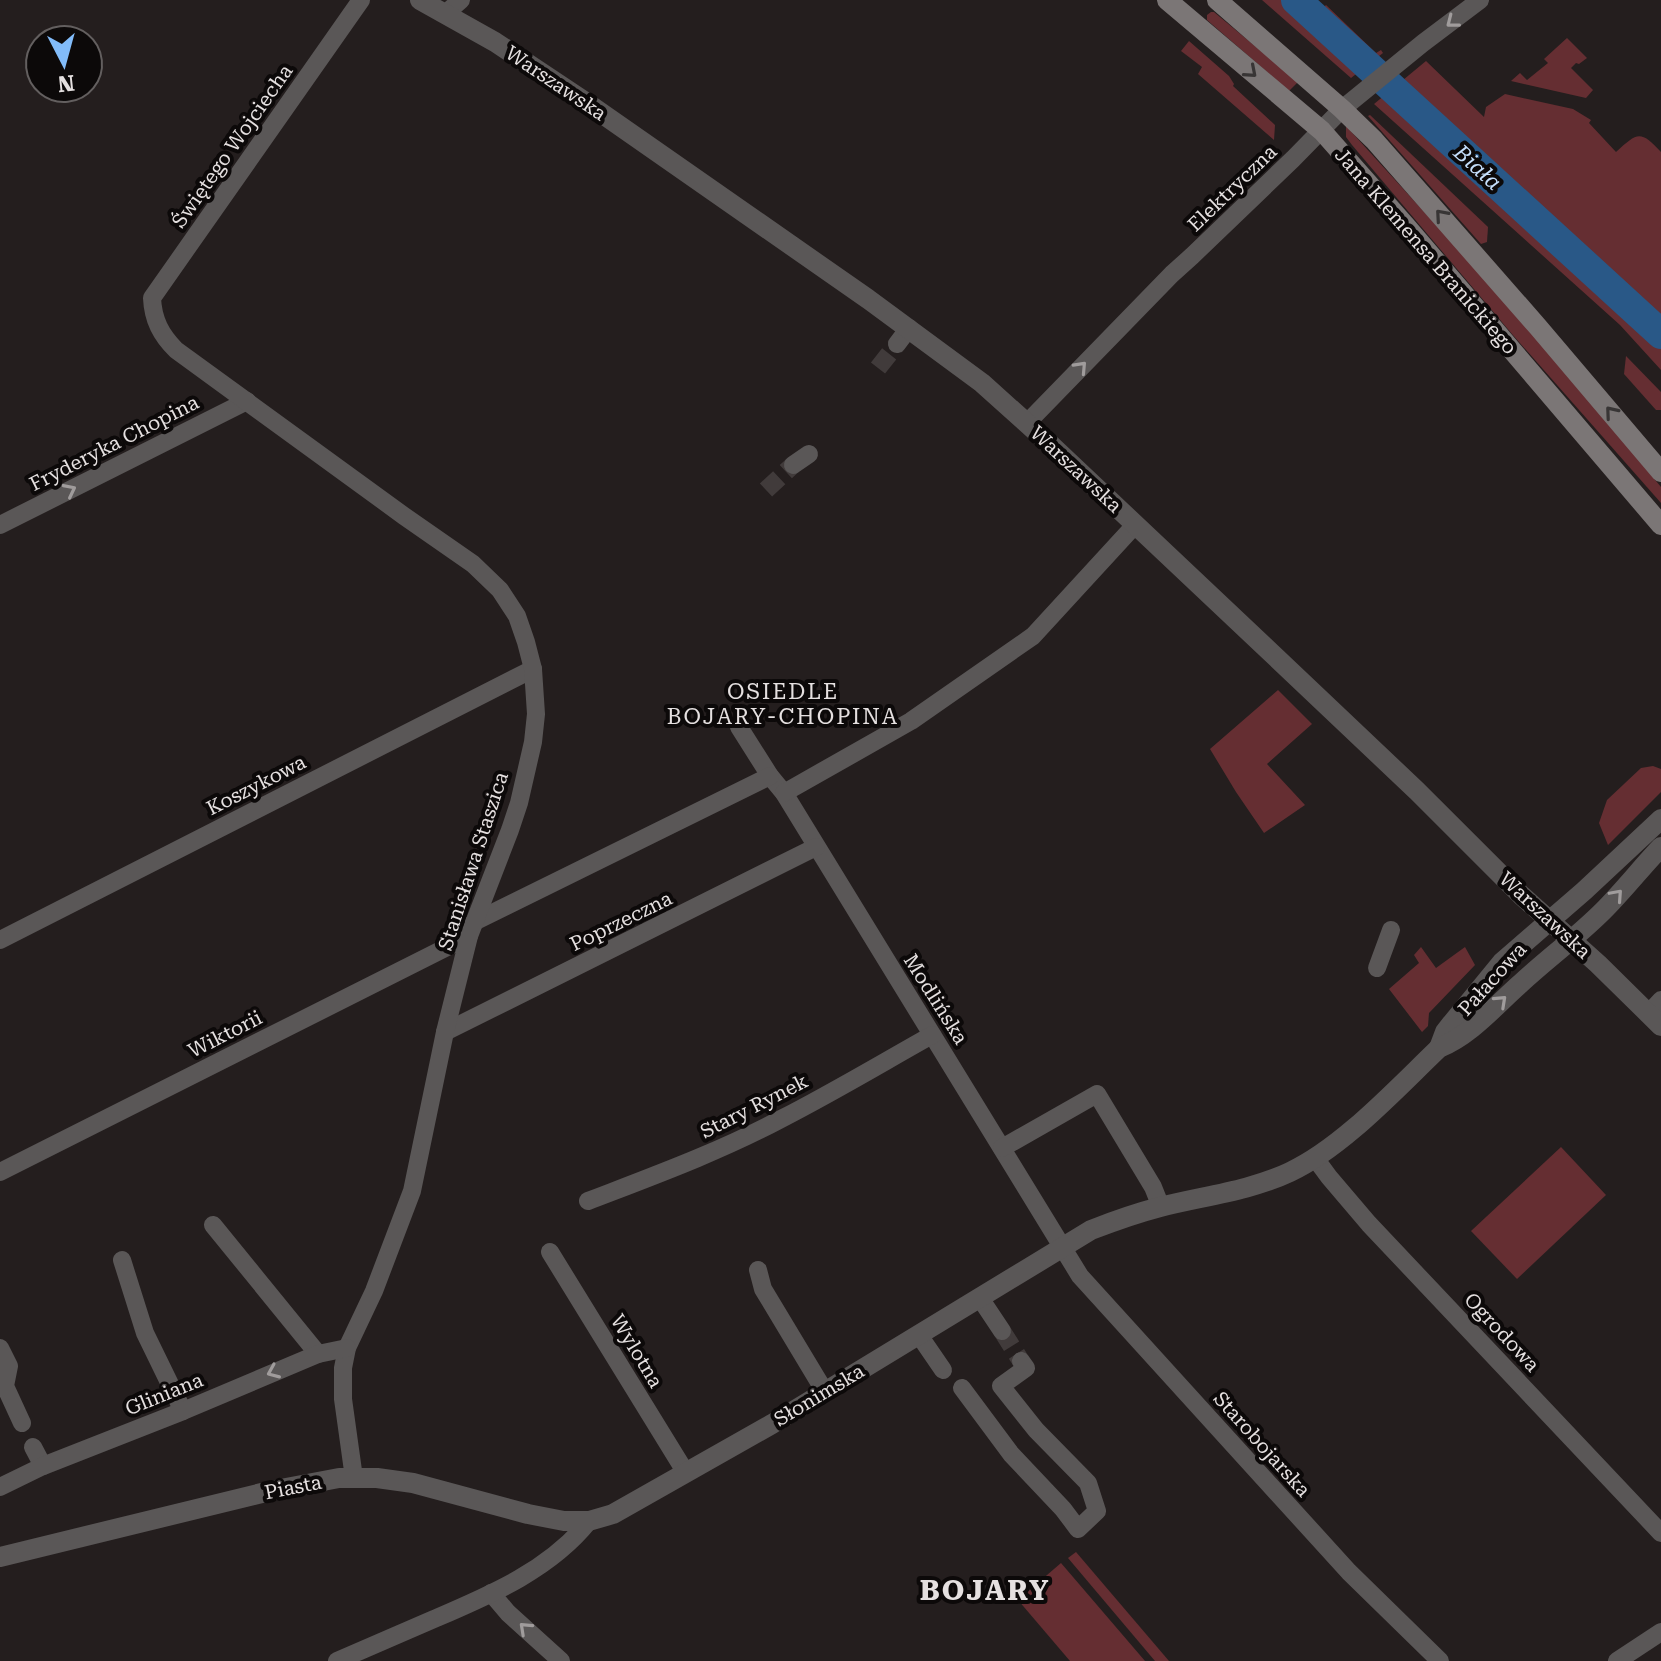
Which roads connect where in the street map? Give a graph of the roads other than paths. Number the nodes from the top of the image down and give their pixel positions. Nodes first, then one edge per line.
1 (361, 0) edge
2 (420, 0) edge
3 (461, 0) edge
4 (1167, 0) edge
5 (1217, 0) edge
6 (1480, 0) edge
7 (445, 14) junction
8 (1342, 109) junction
9 (1322, 131) junction
10 (155, 322) joint
11 (247, 401) junction
12 (1027, 423) junction
13 (809, 454) dead end
14 (793, 465) tunnel mouth
15 (1661, 472) edge
16 (0, 525) edge
17 (1135, 525) junction
18 (1661, 525) edge
19 (533, 669) junction
20 (739, 727) dead end
21 (770, 776) junction
22 (784, 793) junction
23 (1661, 819) edge
24 (816, 847) junction
25 (1661, 847) edge
26 (1549, 920) junction
27 (472, 929) junction
28 (1391, 930) dead end
29 (0, 940) edge
30 (1571, 940) junction
31 (1377, 968) dead end
32 (1657, 1013) edge
33 (445, 1032) junction
34 (932, 1035) junction
35 (1439, 1048) junction
36 (1002, 1148) junction
37 (1315, 1158) junction
38 (0, 1172) edge
39 (588, 1201) dead end
40 (1161, 1207) junction
41 (213, 1225) dead end
42 (1061, 1247) junction
43 (550, 1252) dead end
44 (122, 1260) dead end
45 (758, 1270) dead end
46 (980, 1298) junction
47 (1002, 1331) tunnel mouth
48 (919, 1335) junction
49 (0, 1348) edge
50 (347, 1348) junction
51 (318, 1354) junction
52 (1021, 1361) dead end
53 (943, 1370) dead end
54 (962, 1388) dead end
55 (825, 1392) junction
56 (183, 1411) junction
57 (22, 1423) dead end
58 (33, 1447) dead end
59 (43, 1466) junction
60 (686, 1473) junction
61 (354, 1478) junction
62 (0, 1487) edge
63 (589, 1521) junction
64 (1661, 1533) edge
65 (0, 1557) edge
66 (491, 1593) junction
67 (1661, 1632) edge
68 (337, 1661) edge
69 (561, 1661) edge
70 (1440, 1661) edge
71 (1617, 1661) edge

1 - 10 street, Świętego Wojciecha
2 - 7 street, Warszawska
3 - 7 street
4 -> 9 main road, Jana Klemensa Branickiego
5 - 8 main road, Jana Klemensa Branickiego
6 -> 8 street, Elektryczna
7 - 12 street, Warszawska
8 - 9 street, Elektryczna
15 -> 8 main road, Jana Klemensa Branickiego
12 -> 9 street, Elektryczna
9 - 18 main road, Jana Klemensa Branickiego
10 - 11 street, Stanisława Staszica
16 -> 11 street, Fryderyka Chopina
11 - 19 street, Stanisława Staszica
12 - 17 street, Warszawska
13 - 14 street
17 - 22 street
17 - 26 street, Warszawska
19 - 27 street, Stanisława Staszica
19 - 29 street, Koszykowa
20 - 21 street, Modlińska
21 - 22 street, Modlińska
21 - 27 street
22 - 24 street, Modlińska
23 - 26 street, Pałacowa
24 - 33 street, Poprzeczna
24 - 34 street, Modlińska
30 -> 25 street, Pałacowa
26 - 30 street, Warszawska
26 - 35 street, Pałacowa
27 - 33 street, Stanisława Staszica
27 - 38 street, Wiktorii
28 - 31 street
30 - 32 street, Warszawska
35 -> 30 street, Pałacowa
33 - 50 street, Stanisława Staszica
34 - 36 street, Modlińska
34 - 39 street, Stary Rynek
35 - 37 street, Pałacowa
36 - 40 street
36 - 42 street, Modlińska
37 - 40 street, Słonimska
37 - 64 street, Ogrodowa
40 - 42 street, Słonimska
41 - 51 street
42 - 46 street, Słonimska
42 - 70 street, Starobojarska
43 - 60 street, Wylotna
44 - 56 street
45 - 55 street
46 - 47 street
46 - 48 street, Słonimska
48 - 53 street
48 - 55 street, Słonimska
49 - 57 street
50 - 51 street, Gliniana
50 - 61 street, Stanisława Staszica
51 -> 56 street, Gliniana
52 - 54 street
55 - 60 street, Słonimska
56 - 59 street, Gliniana
58 - 59 street
59 - 62 street, Gliniana
60 - 63 street, Słonimska
61 - 63 street, Piasta
61 - 65 street, Piasta
63 - 66 street, Słonimska
66 - 68 street, Słonimska
69 -> 66 street
67 - 71 street

